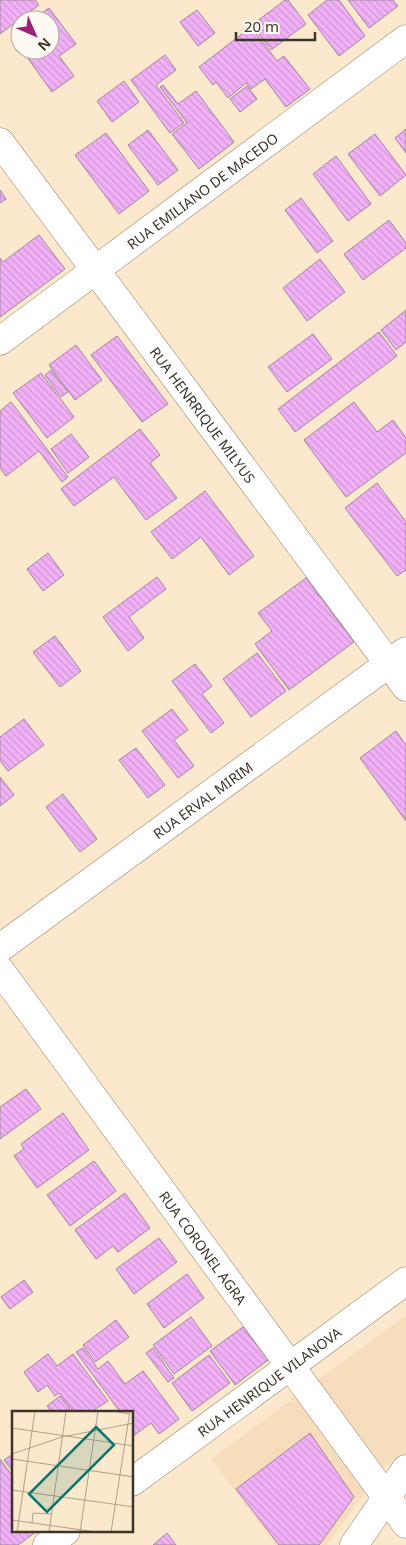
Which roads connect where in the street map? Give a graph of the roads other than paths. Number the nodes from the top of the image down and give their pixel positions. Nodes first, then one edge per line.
1 (406, 40) edge
2 (0, 142) edge
3 (96, 271) junction
4 (0, 341) edge
5 (397, 658) edge
6 (406, 687) edge
7 (0, 948) edge
8 (0, 970) edge
9 (406, 1281) edge
10 (290, 1367) junction
11 (406, 1469) edge
12 (134, 1481) edge
13 (387, 1498) junction
14 (406, 1524) edge
15 (65, 1532) edge
16 (47, 1545) edge
17 (354, 1545) edge

1 - 3 street, RUA EMILIANO DE MACEDO
2 - 3 street, RUA HENRRIQUE MILYUS
3 - 4 street, RUA EMILIANO DE MACEDO
3 - 5 street, RUA HENRRIQUE MILYUS
5 - 6 street, RUA HENRRIQUE MILYUS
5 - 7 street, RUA ERVAL MIRIM
8 - 10 street, RUA CORONEL AGRA
9 - 10 street, RUA HENRIQUE VILANOVA
10 - 12 street, RUA HENRIQUE VILANOVA
10 - 13 street, RUA CORONEL AGRA
11 - 13 street
13 - 14 street, RUA CORONEL AGRA
13 - 17 street
15 - 16 street

